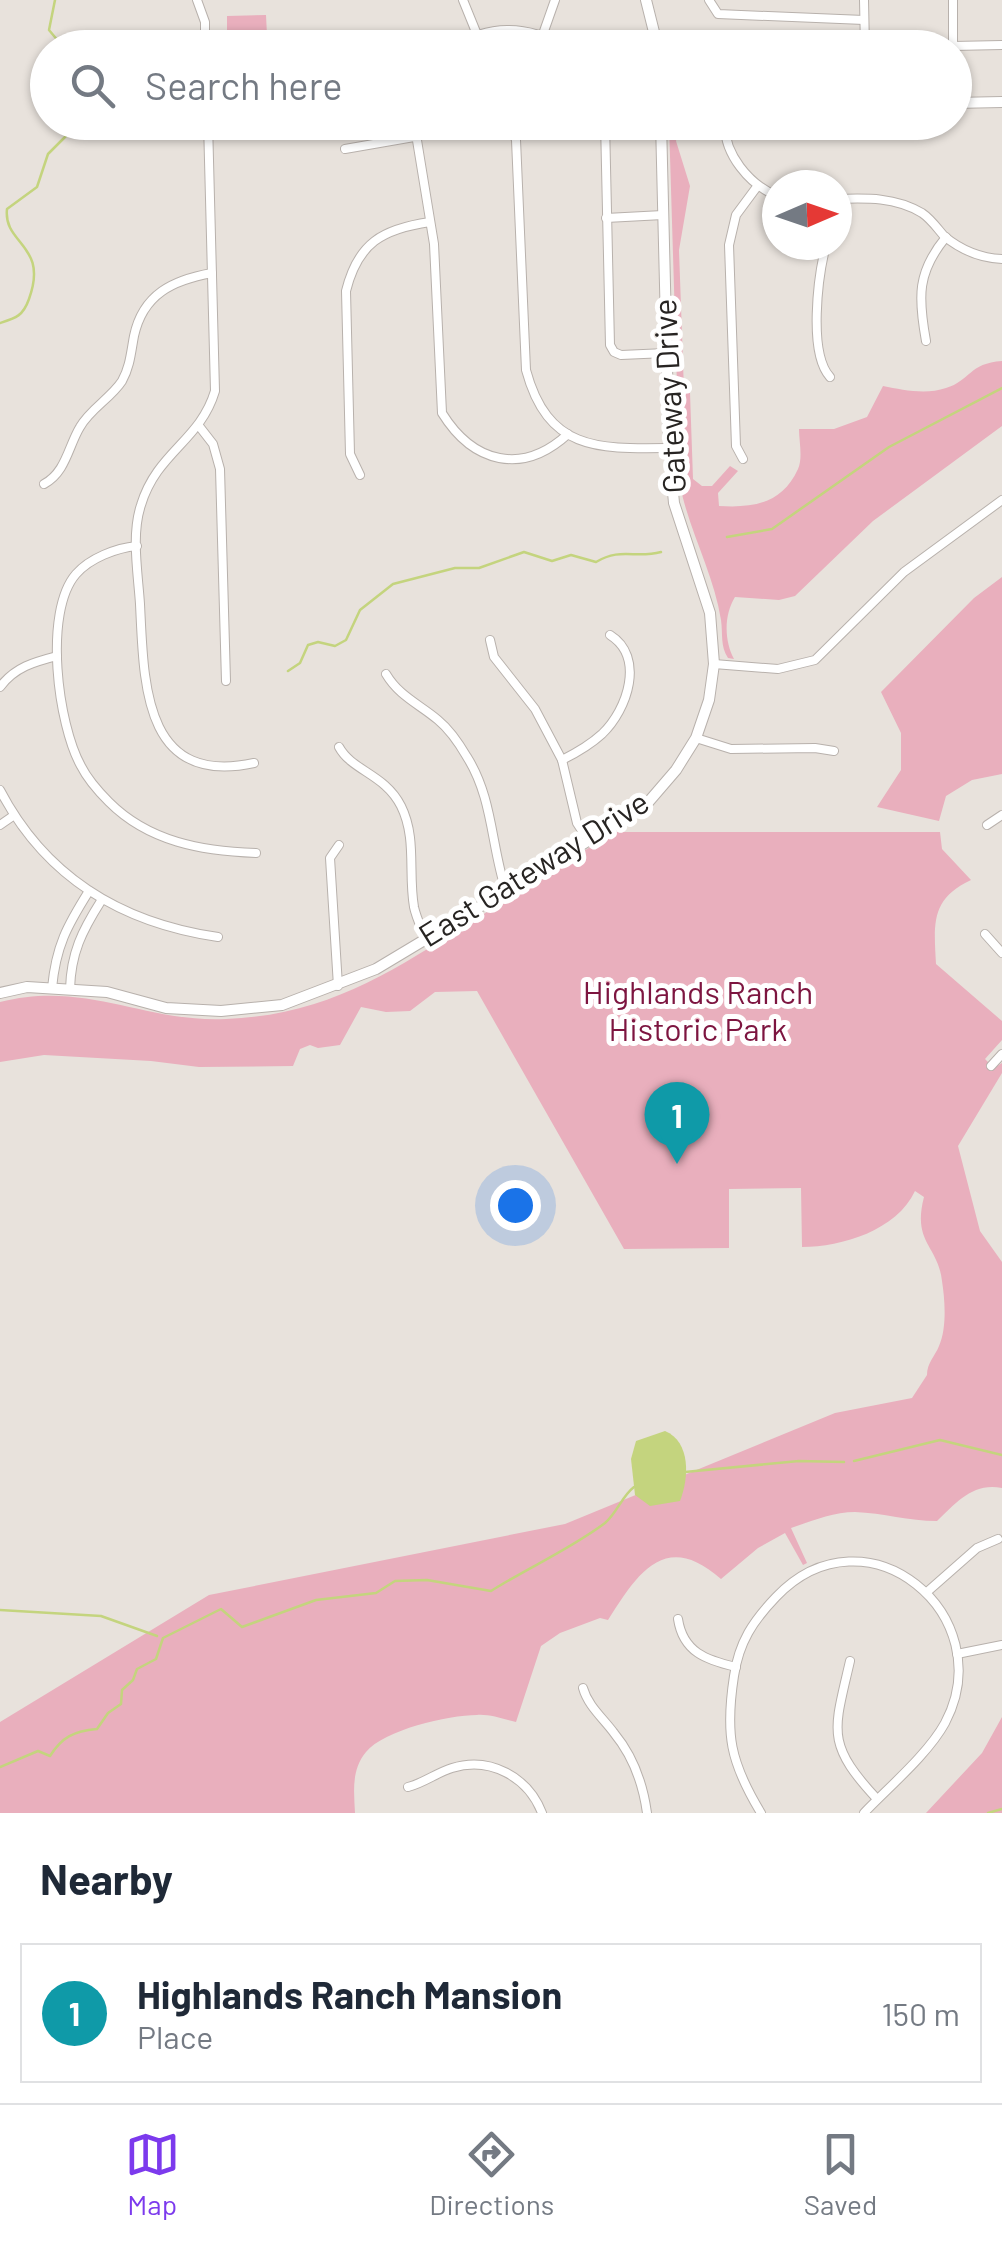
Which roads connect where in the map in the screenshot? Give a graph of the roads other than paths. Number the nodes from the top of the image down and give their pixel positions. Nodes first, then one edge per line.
1 (197, 0) edge
2 (462, 0) edge
3 (555, 0) edge
4 (646, 0) edge
5 (709, 0) edge
6 (864, 0) edge
7 (952, 0) edge
8 (864, 20) junction
9 (205, 30) edge
10 (475, 30) edge
11 (544, 30) edge
12 (654, 30) edge
13 (864, 30) edge
14 (953, 30) edge
15 (1002, 45) edge
16 (972, 46) edge
17 (1002, 102) edge
18 (972, 103) edge
19 (208, 140) edge
20 (397, 140) edge
21 (415, 140) edge
22 (516, 140) edge
23 (604, 140) edge
24 (661, 140) edge
25 (728, 140) edge
26 (345, 149) dead end
27 (756, 188) junction
28 (762, 190) edge
29 (852, 199) edge
30 (663, 215) junction
31 (606, 218) junction
32 (430, 222) junction
33 (946, 237) junction
34 (1002, 258) edge
35 (823, 260) edge
36 (212, 274) junction
37 (926, 341) dead end
38 (666, 354) junction
39 (830, 378) dead end
40 (199, 426) junction
41 (568, 434) junction
42 (668, 448) junction
43 (743, 459) dead end
44 (360, 475) dead end
45 (44, 484) dead end
46 (1002, 500) edge
47 (136, 546) junction
48 (610, 635) dead end
49 (490, 640) dead end
50 (57, 656) junction
51 (714, 664) junction
52 (386, 674) dead end
53 (226, 681) dead end
54 (0, 687) edge
55 (696, 738) junction
56 (339, 747) dead end
57 (834, 752) dead end
58 (562, 760) junction
59 (254, 763) dead end
60 (0, 790) edge
61 (1002, 815) edge
62 (13, 816) junction
63 (0, 825) edge
64 (987, 826) dead end
65 (588, 840) junction
66 (339, 845) dead end
67 (256, 853) dead end
68 (89, 891) junction
69 (506, 891) junction
70 (101, 901) junction
71 (986, 934) dead end
72 (218, 937) dead end
73 (425, 937) junction
74 (1002, 953) edge
75 (338, 986) junction
76 (52, 988) junction
77 (70, 989) junction
78 (0, 992) edge
79 (1002, 1054) edge
80 (990, 1066) dead end
81 (998, 1539) dead end
82 (928, 1592) junction
83 (678, 1619) dead end
84 (1002, 1645) edge
85 (957, 1654) junction
86 (850, 1661) dead end
87 (736, 1666) junction
88 (582, 1688) dead end
89 (408, 1787) dead end
90 (877, 1799) junction
91 (542, 1813) edge
92 (647, 1813) edge
93 (761, 1813) edge
94 (864, 1813) edge

1 - 9 street
2 - 10 street
3 - 11 street
4 - 12 street
5 - 8 street
6 - 8 street
7 - 14 street
8 - 13 street
15 - 16 street
17 - 18 street
19 - 36 street
20 - 26 street
21 - 32 street
22 - 41 street
23 - 31 street
24 - 30 street, Gateway Drive
25 - 27 street
27 - 28 street
27 - 43 street
29 - 33 street
30 - 31 street
30 - 38 street, Gateway Drive
31 - 38 street
32 - 41 street
32 - 44 street
33 - 34 street
33 - 37 street
35 - 39 street
36 - 40 street
36 - 45 street
38 - 42 street, Gateway Drive
40 - 47 street
40 - 53 street
41 - 42 street
42 - 51 street, Gateway Drive
46 - 51 street
47 - 50 street
47 - 59 street
48 - 58 street
49 - 58 street
50 - 54 street
50 - 67 street
51 - 55 street, East Gateway Drive
52 - 69 street
55 - 57 street
55 - 65 street, East Gateway Drive
56 - 73 street
58 - 65 street
60 - 62 street
61 - 64 street
62 - 63 street
62 - 68 street
65 - 69 street, East Gateway Drive
66 - 75 street
68 - 70 street
68 - 76 street
69 - 73 street, East Gateway Drive
70 - 72 street
70 - 77 street
71 - 74 street
73 - 75 street, East Gateway Drive
75 - 77 street
76 - 77 street
76 - 78 street
79 - 80 street
81 - 82 street
82 - 85 street
82 - 87 street
83 - 87 street
84 - 85 street
85 - 90 street
86 - 90 street
87 - 93 street
88 - 92 street
89 - 91 street
90 - 94 street

